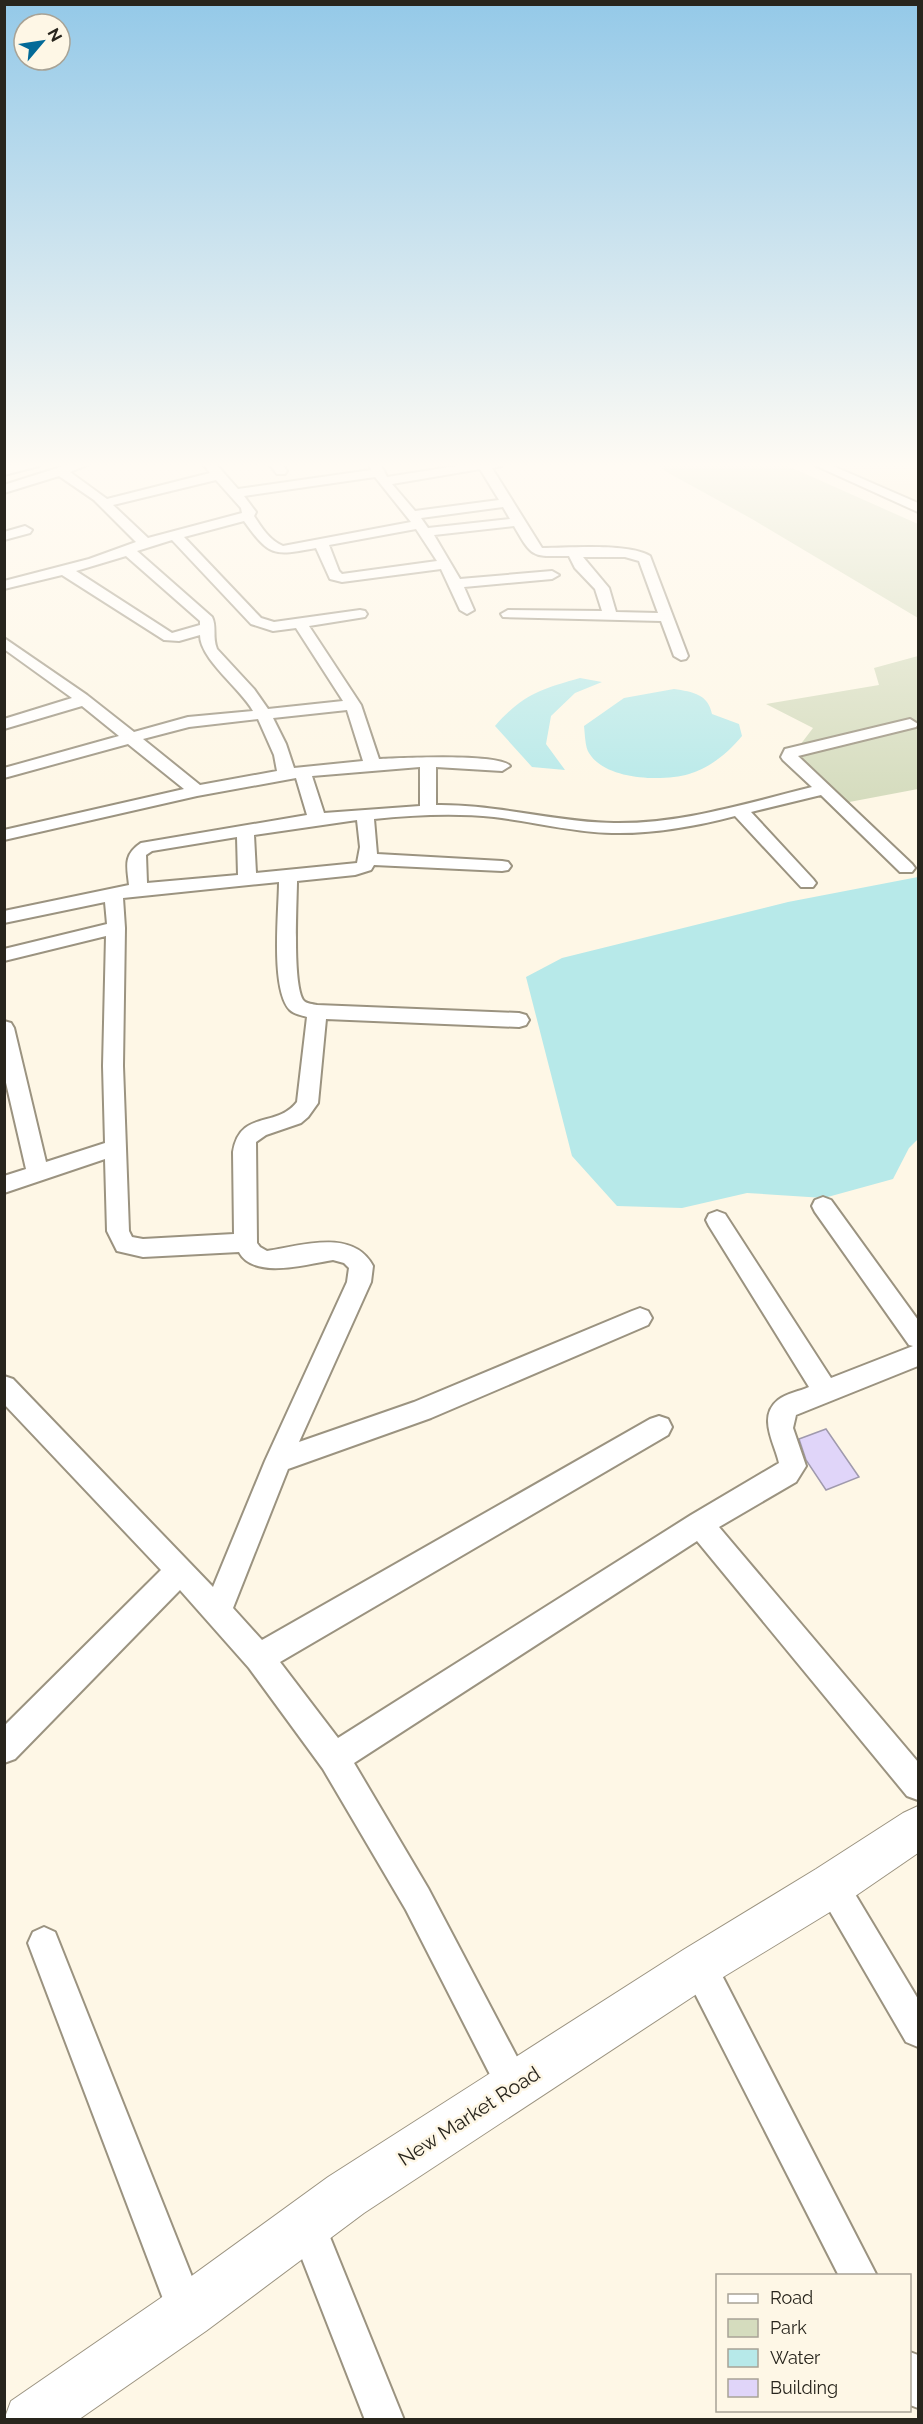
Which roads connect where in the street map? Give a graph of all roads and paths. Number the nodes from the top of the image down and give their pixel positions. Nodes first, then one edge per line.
1 (40, 576) edge
2 (74, 576) edge
3 (159, 576) edge
4 (214, 576) edge
5 (335, 576) edge
6 (356, 576) edge
7 (454, 576) edge
8 (530, 576) edge
9 (591, 576) edge
10 (651, 576) edge
11 (458, 583) junction
12 (4, 585) edge
13 (467, 610) dead end
14 (508, 614) dead end
15 (360, 615) dead end
16 (609, 615) junction
17 (666, 617) junction
18 (300, 623) junction
19 (209, 627) junction
20 (4, 642) edge
21 (681, 656) dead end
22 (27, 657) junction
23 (4, 664) edge
24 (82, 698) junction
25 (353, 705) junction
26 (261, 713) junction
27 (4, 724) edge
28 (910, 724) dead end
29 (130, 737) junction
30 (428, 762) junction
31 (372, 764) junction
32 (502, 766) dead end
33 (4, 773) edge
34 (294, 773) junction
35 (824, 789) junction
36 (197, 791) junction
37 (428, 810) junction
38 (740, 811) junction
39 (365, 815) junction
40 (317, 819) junction
41 (245, 830) junction
42 (4, 835) edge
43 (368, 859) junction
44 (502, 866) dead end
45 (906, 868) dead end
46 (288, 875) junction
47 (247, 878) junction
48 (807, 883) dead end
49 (138, 889) junction
50 (114, 893) junction
51 (4, 916) edge
52 (116, 928) junction
53 (4, 955) edge
54 (317, 1012) junction
55 (519, 1020) dead end
56 (4, 1028) edge
57 (117, 1147) junction
58 (38, 1174) junction
59 (4, 1185) edge
60 (823, 1206) dead end
61 (717, 1220) dead end
62 (246, 1243) junction
63 (640, 1318) dead end
64 (918, 1338) edge
65 (918, 1355) edge
66 (4, 1387) edge
67 (826, 1392) junction
68 (659, 1427) dead end
69 (278, 1461) junction
70 (700, 1524) junction
71 (180, 1570) junction
72 (217, 1612) junction
73 (259, 1658) junction
74 (4, 1748) edge
75 (334, 1758) junction
76 (918, 1785) edge
77 (918, 1828) edge
78 (832, 1885) junction
79 (44, 1943) dead end
80 (699, 1966) junction
81 (918, 2030) edge
82 (514, 2086) junction
83 (306, 2223) junction
84 (858, 2274) edge
85 (187, 2312) junction
86 (30, 2420) edge
87 (385, 2420) edge

1 - 12 street
2 - 19 street
3 - 19 street
4 - 18 street
5 - 6 street
7 - 11 street
8 - 11 street
9 - 16 street
10 - 17 street
11 - 13 street
14 - 16 street
15 - 18 street
16 - 17 street
17 - 21 street
18 - 25 street
19 - 26 street
20 - 22 street
22 - 23 street
22 - 24 street
24 - 27 street
24 - 29 street
25 - 26 street
25 - 31 street
26 - 29 street
26 - 34 street
28 - 35 street
29 - 33 street
29 - 36 street
30 - 31 street
30 - 32 street
30 - 37 street
31 - 34 street
34 - 36 street
34 - 40 street
35 - 38 street
35 - 45 street
36 - 42 street
37 - 38 street
37 - 39 street
38 - 48 street
39 - 40 street
39 - 43 street
40 - 41 street
41 - 47 street
41 - 49 street
43 - 44 street
43 - 46 street
46 - 47 street
46 - 54 street
47 - 49 street
49 - 50 street
50 - 51 street
50 - 52 street
52 - 53 street
52 - 57 street
54 - 55 street
54 - 62 street
56 - 58 street
57 - 58 street
57 - 62 street
58 - 59 street
60 - 64 street
61 - 67 street
62 - 69 street
63 - 69 street
65 - 67 street
66 - 71 street
67 - 70 street
68 - 73 street
69 - 72 street
70 - 75 street
70 - 76 street
71 - 72 street
71 - 74 street
72 - 73 street
73 - 75 street
75 - 82 street
77 - 78 street, New Market Road
78 - 80 street, New Market Road
78 - 81 street
79 - 85 street
80 - 82 street, New Market Road
80 - 84 street
82 - 83 street, New Market Road
83 - 85 street, New Market Road
83 - 87 street
85 - 86 street, New Market Road

